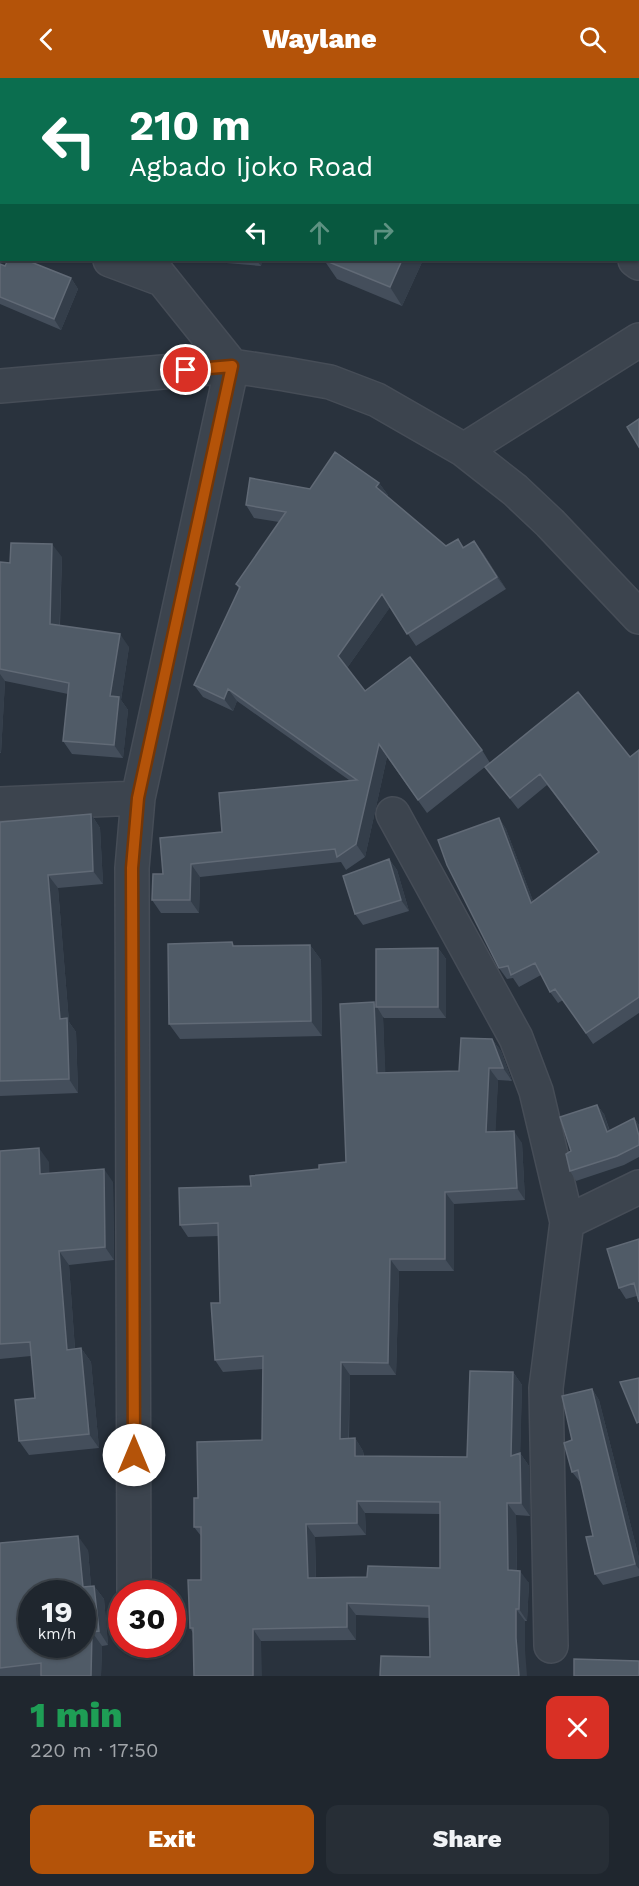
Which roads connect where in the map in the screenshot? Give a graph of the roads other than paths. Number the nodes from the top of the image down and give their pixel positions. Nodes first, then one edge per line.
1 (115, 261) edge
2 (154, 269) edge
3 (639, 340) edge
4 (232, 366) junction
5 (0, 386) edge
6 (464, 450) junction
7 (639, 617) edge
8 (138, 798) junction
9 (0, 804) edge
10 (393, 814) dead end
11 (639, 1187) edge
12 (567, 1222) junction
13 (134, 1580) edge
14 (551, 1646) dead end

1 - 2 street
2 - 4 street
3 - 6 street
4 - 5 street
4 - 6 street
4 - 8 street
6 - 7 street
8 - 9 street
8 - 13 street
10 - 12 street
11 - 12 street
12 - 14 street

